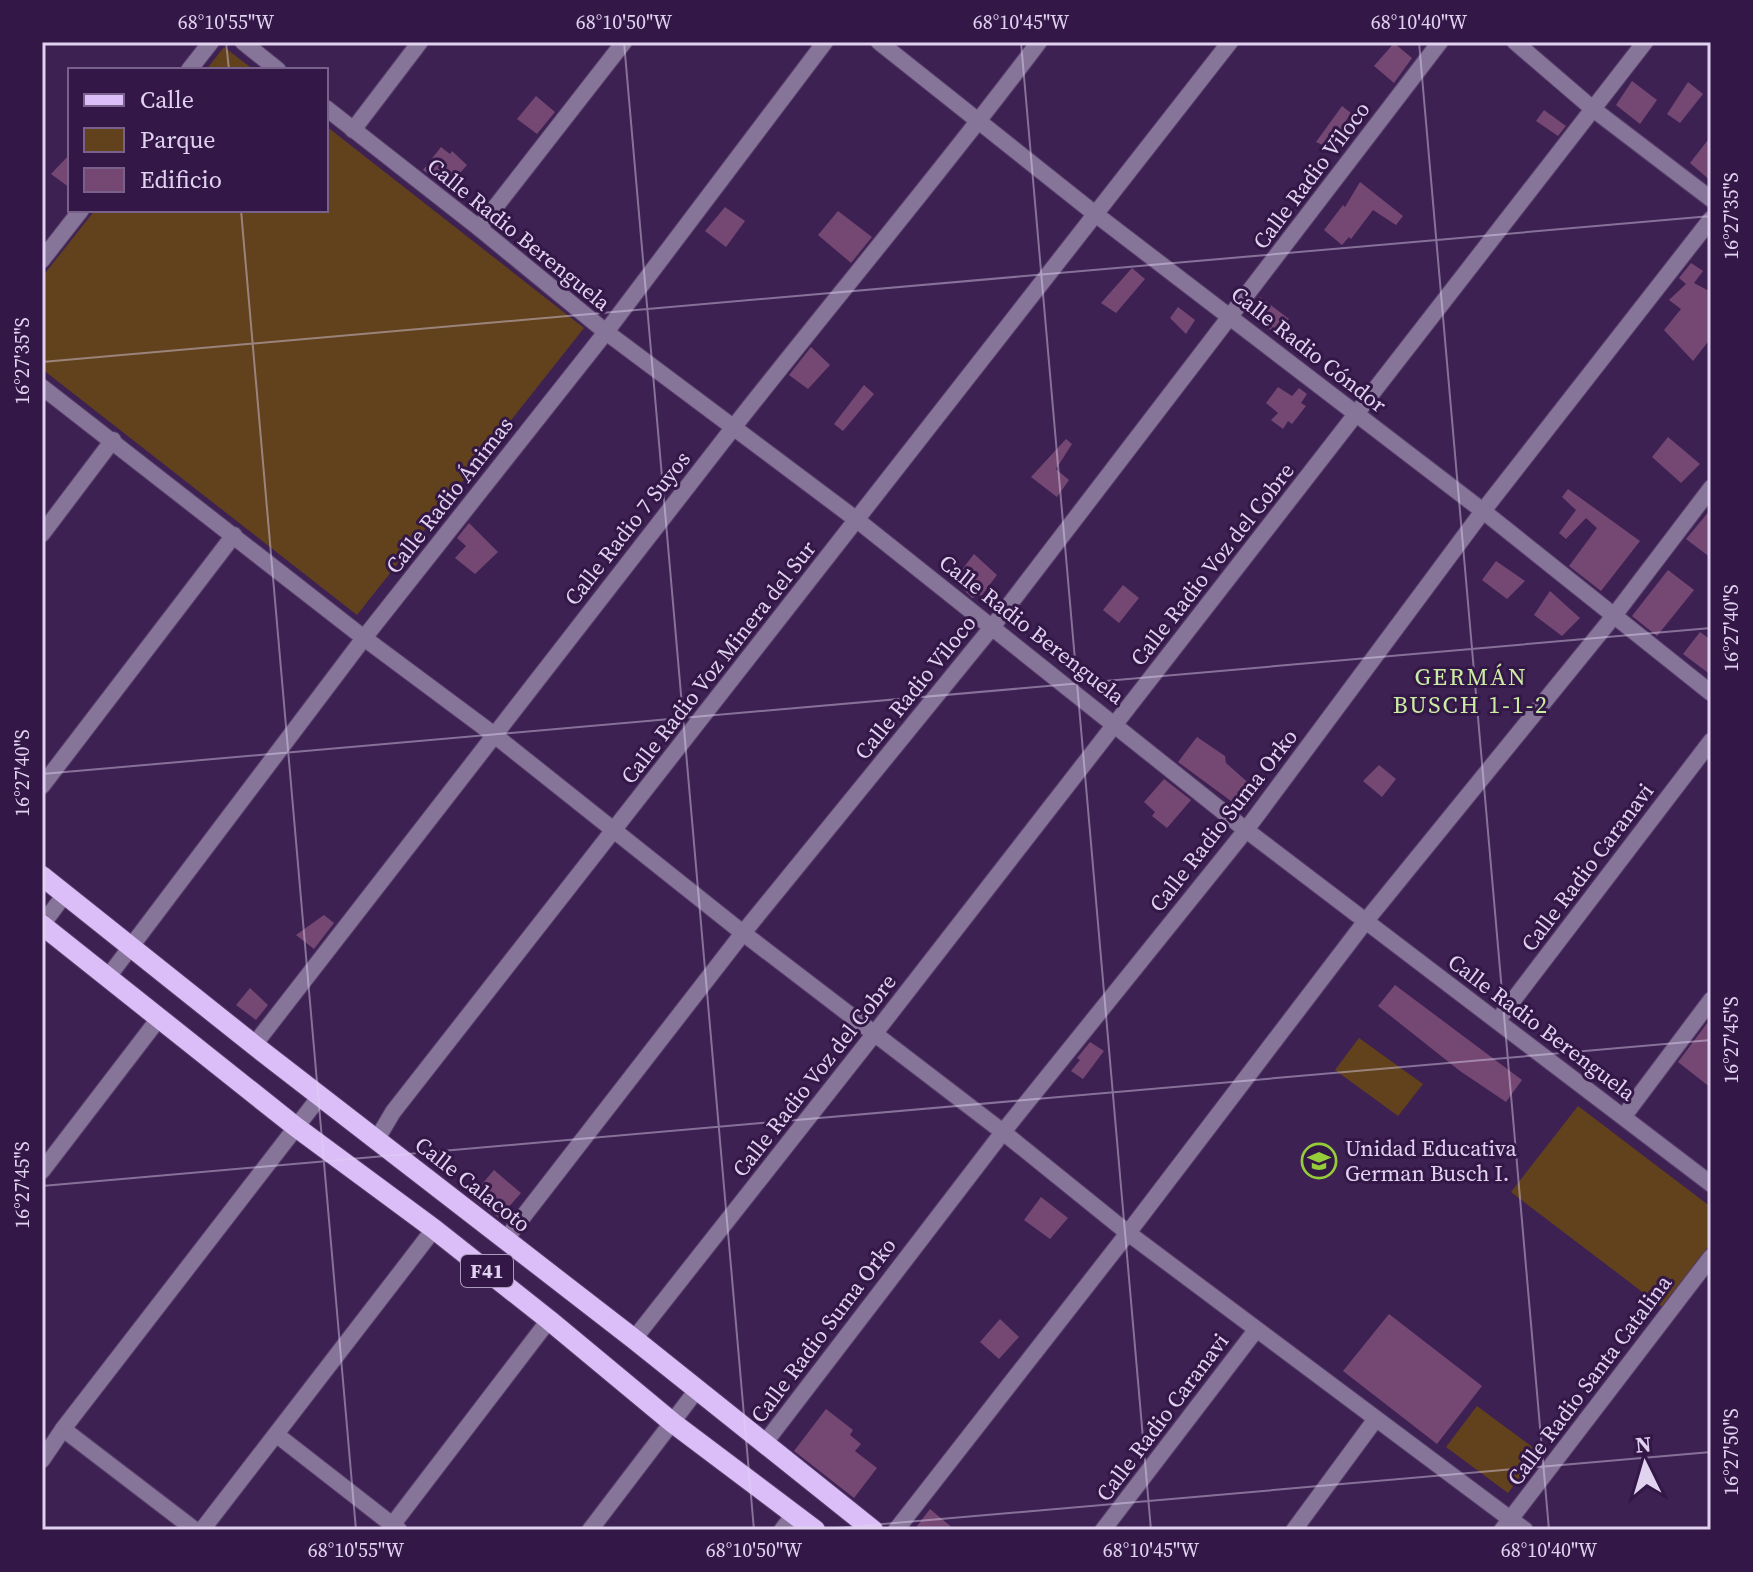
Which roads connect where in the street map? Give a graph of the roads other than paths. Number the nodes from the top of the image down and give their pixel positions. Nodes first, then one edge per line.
1 (211, 42) edge
2 (243, 42) edge
3 (420, 42) edge
4 (624, 42) edge
5 (825, 42) edge
6 (879, 42) edge
7 (1039, 42) edge
8 (1230, 42) edge
9 (1440, 42) edge
10 (1515, 42) edge
11 (1645, 42) edge
12 (191, 68) edge
13 (276, 68) edge
14 (1593, 109) junction
15 (328, 110) edge
16 (980, 121) junction
17 (353, 130) junction
18 (1711, 199) edge
19 (79, 212) edge
20 (1094, 213) junction
21 (1711, 219) edge
22 (479, 228) junction
23 (42, 260) edge
24 (1231, 317) junction
25 (606, 332) junction
26 (42, 387) edge
27 (1358, 414) junction
28 (734, 426) junction
29 (113, 440) junction
30 (1711, 488) edge
31 (1483, 511) junction
32 (857, 520) junction
33 (42, 534) edge
34 (234, 535) junction
35 (1613, 617) junction
36 (993, 626) junction
37 (364, 638) junction
38 (1711, 693) edge
39 (1115, 724) junction
40 (493, 734) junction
41 (1711, 741) edge
42 (42, 786) edge
43 (615, 830) junction
44 (1246, 830) junction
45 (42, 876) edge
46 (65, 894) junction
47 (1365, 922) junction
48 (42, 925) edge
49 (743, 933) junction
50 (132, 946) junction
51 (108, 977) junction
52 (1711, 1000) edge
53 (160, 1017) junction
54 (1498, 1020) junction
55 (875, 1033) junction
56 (254, 1045) junction
57 (321, 1095) junction
58 (1624, 1116) junction
59 (296, 1127) junction
60 (1003, 1132) junction
61 (377, 1139) junction
62 (42, 1171) edge
63 (1711, 1184) edge
64 (434, 1229) junction
65 (1128, 1233) junction
66 (505, 1240) junction
67 (1711, 1257) edge
68 (549, 1320) junction
69 (1256, 1330) junction
70 (634, 1339) junction
71 (696, 1391) junction
72 (1375, 1420) junction
73 (673, 1423) junction
74 (63, 1429) junction
75 (277, 1435) junction
76 (764, 1444) junction
77 (42, 1460) edge
78 (788, 1522) edge
79 (1507, 1524) edge
80 (396, 1527) edge
81 (195, 1530) edge
82 (202, 1530) edge
83 (590, 1530) edge
84 (815, 1530) edge
85 (873, 1530) edge
86 (896, 1530) edge
87 (1103, 1530) edge
88 (1294, 1530) edge
89 (1525, 1530) edge

1 - 12 street
2 - 13 street
3 - 17 street
4 - 22 street
5 - 25 street, Calle Radio Ánimas
6 - 16 street, Calle Radio Cóndor
7 - 16 street, Calle Radio 7 Suyos
8 - 20 street, Calle Radio Voz Minera del Sur
9 - 24 street, Calle Radio Viloco
10 - 14 street
11 - 14 street, Calle Radio Voz del Cobre
14 - 18 street
14 - 27 street, Calle Radio Voz del Cobre
15 - 17 street, Calle Radio Berenguela
16 - 20 street, Calle Radio Cóndor
16 - 28 street, Calle Radio 7 Suyos
17 - 22 street, Calle Radio Berenguela
19 - 23 street
20 - 24 street, Calle Radio Cóndor
20 - 32 street, Calle Radio Voz Minera del Sur
21 - 31 street, Calle Radio Suma Orko
22 - 25 street, Calle Radio Berenguela
24 - 27 street, Calle Radio Cóndor
24 - 36 street, Calle Radio Viloco
25 - 28 street, Calle Radio Berenguela
25 - 37 street, Calle Radio Ánimas
26 - 29 street
27 - 31 street, Calle Radio Cóndor
27 - 39 street, Calle Radio Voz del Cobre
28 - 32 street, Calle Radio Berenguela
28 - 40 street, Calle Radio 7 Suyos
29 - 33 street
29 - 34 street
30 - 35 street
31 - 35 street, Calle Radio Cóndor
31 - 44 street, Calle Radio Suma Orko
32 - 36 street, Calle Radio Berenguela
32 - 43 street, Calle Radio Voz Minera del Sur
34 - 37 street
34 - 42 street
35 - 38 street, Calle Radio Cóndor
35 - 47 street
36 - 39 street, Calle Radio Berenguela
36 - 49 street, Calle Radio Viloco
37 - 40 street
37 - 50 street, Calle Radio Ánimas
39 - 44 street, Calle Radio Berenguela
39 - 55 street, Calle Radio Voz del Cobre
40 - 43 street
40 - 56 street, Calle Radio 7 Suyos
41 - 54 street, Calle Radio Caranavi
43 - 49 street
43 - 61 street, Calle Radio Voz Minera del Sur
44 - 47 street, Calle Radio Berenguela
44 - 60 street, Calle Radio Suma Orko
45 - 46 main road, Calle Calacoto / F41
46 - 48 street
46 - 50 main road, Calle Calacoto / F41
47 - 54 street, Calle Radio Berenguela
47 - 65 street
48 - 51 main road, F41
49 - 55 street
49 - 66 street, Calle Radio Viloco
50 - 51 street, Calle Radio Ánimas
50 - 56 main road, Calle Calacoto / F41
51 - 53 main road, F41
52 - 58 street
53 - 59 main road, F41
53 - 62 street
54 - 58 street, Calle Radio Berenguela
55 - 60 street
55 - 70 street, Calle Radio Voz del Cobre
56 - 57 main road, Calle Calacoto / F41
57 - 59 street
57 - 61 main road, Calle Calacoto / F41
58 - 63 street, Calle Radio Berenguela
59 - 64 main road, F41
59 - 74 street
60 - 65 street
60 - 76 street, Calle Radio Suma Orko
61 - 66 main road, Calle Calacoto / F41
64 - 68 main road, F41
64 - 75 street
65 - 69 street
65 - 86 street
66 - 70 main road, Calle Calacoto / F41
67 - 79 street, Calle Radio Santa Catalina
68 - 73 main road, F41
68 - 80 street
69 - 72 street
69 - 87 street, Calle Radio Caranavi
70 - 71 main road, Calle Calacoto / F41
71 - 73 street
71 - 76 main road, Calle Calacoto / F41
72 - 79 street
72 - 88 street
73 - 78 main road, F41
73 - 83 street
74 - 77 street
74 - 81 street
75 - 80 street
75 - 82 street
76 - 85 main road, Calle Calacoto / F41
78 - 84 main road, F41
79 - 89 street

